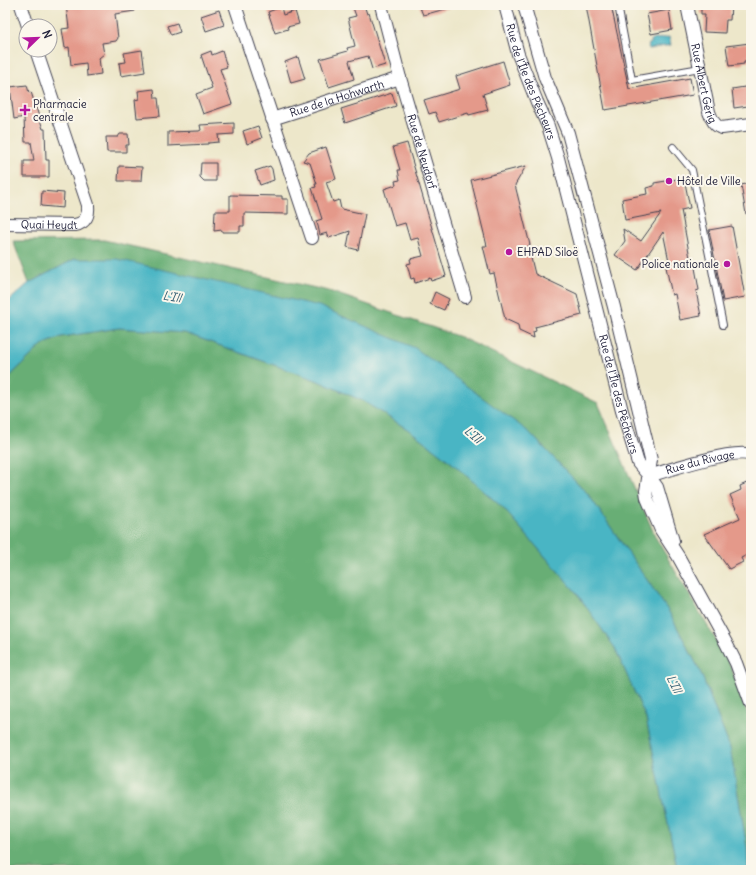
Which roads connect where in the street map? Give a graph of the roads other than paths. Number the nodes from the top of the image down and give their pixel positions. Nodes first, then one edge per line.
1 (21, 5) edge
2 (235, 5) edge
3 (381, 5) edge
4 (505, 5) edge
5 (524, 5) edge
6 (618, 5) edge
7 (687, 5) edge
8 (25, 18) edge
9 (39, 58) edge
10 (700, 68) junction
11 (400, 78) junction
12 (272, 119) junction
13 (751, 124) edge
14 (673, 146) dead end
15 (574, 154) junction
16 (558, 158) junction
17 (5, 224) edge
18 (312, 238) dead end
19 (465, 297) dead end
20 (614, 307) junction
21 (596, 308) junction
22 (723, 325) dead end
23 (751, 455) edge
24 (649, 476) junction
25 (750, 700) edge

1 - 8 street
2 - 12 street
3 - 11 street, Rue de Neudorf
4 - 16 street, Rue de l'Île des Pêcheurs
5 - 15 street, Rue de l'Île des Pêcheurs
6 - 10 lane
7 - 10 street, Rue Albert Gérig
9 - 17 street, Quai Heydt
10 - 13 street, Rue Albert Gérig
11 - 12 street, Rue de la Hohwarth
11 - 19 street, Rue de Neudorf
12 - 18 street
14 - 22 lane
15 - 16 street
15 - 20 street, Rue de l'Île des Pêcheurs
16 - 21 street, Rue de l'Île des Pêcheurs
20 - 21 street
20 - 24 street, Rue de l'Île des Pêcheurs
21 - 24 street, Rue de l'Île des Pêcheurs
23 - 24 street, Rue du Rivage
24 - 25 street, Rue de l'Île des Pêcheurs

